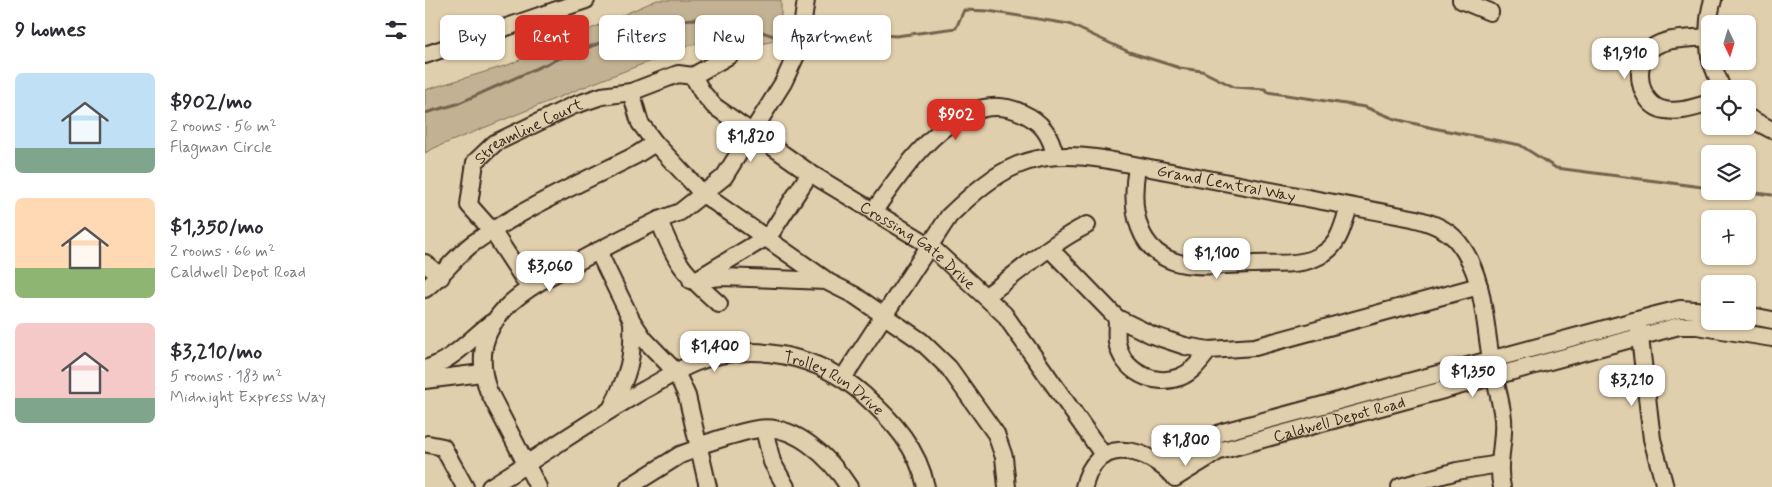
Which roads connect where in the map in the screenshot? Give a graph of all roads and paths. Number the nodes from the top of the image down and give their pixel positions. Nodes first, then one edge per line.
1 (806, 0) edge
2 (1461, 0) edge
3 (1713, 0) edge
4 (579, 1) edge
5 (1490, 12) dead end
6 (1709, 15) edge
7 (1701, 38) edge
8 (425, 55) edge
9 (720, 60) edge
10 (693, 76) junction
11 (631, 92) junction
12 (1701, 105) edge
13 (1756, 121) edge
14 (1772, 130) edge
15 (752, 134) junction
16 (655, 143) junction
17 (1055, 156) junction
18 (1137, 167) junction
19 (811, 172) junction
20 (703, 194) junction
21 (1349, 207) junction
22 (873, 212) junction
23 (659, 220) junction
24 (1087, 224) dead end
25 (493, 232) junction
26 (765, 238) junction
27 (929, 245) junction
28 (1050, 249) junction
29 (597, 251) junction
30 (425, 262) edge
31 (441, 277) junction
32 (695, 279) junction
33 (827, 281) junction
34 (1479, 286) junction
35 (529, 288) junction
36 (425, 289) edge
37 (986, 296) junction
38 (719, 304) dead end
39 (1701, 310) edge
40 (884, 316) junction
41 (1756, 317) edge
42 (1117, 318) junction
43 (1637, 319) junction
44 (1772, 320) edge
45 (633, 321) junction
46 (493, 322) junction
47 (1640, 338) junction
48 (1772, 338) edge
49 (1209, 350) junction
50 (1493, 368) junction
51 (425, 369) edge
52 (676, 372) junction
53 (483, 373) junction
54 (843, 378) junction
55 (425, 380) edge
56 (611, 409) junction
57 (764, 429) junction
58 (429, 444) dead end
59 (698, 447) junction
60 (1104, 456) junction
61 (1499, 464) junction
62 (527, 465) junction
63 (1172, 477) edge
64 (465, 487) edge
65 (491, 487) edge
66 (538, 487) edge
67 (629, 487) edge
68 (708, 487) edge
69 (786, 487) edge
70 (849, 487) edge
71 (926, 487) edge
72 (1007, 487) edge
73 (1083, 487) edge
74 (1401, 487) edge
75 (1502, 487) edge
76 (1665, 487) edge

1 - 15 street
2 - 5 street
3 - 6 street
4 - 8 street
7 - 12 street
9 - 10 street
10 - 11 street, Streamline Court
10 - 15 street, Crossing Gate Drive
11 - 16 street
11 - 25 street, Streamline Court
13 - 14 street
15 - 19 street, Crossing Gate Drive
15 - 20 street
16 - 20 street
16 - 25 street
17 - 18 street, Grand Central Way
17 - 22 street
17 - 27 street, Grand Central Way
18 - 21 street, Grand Central Way
18 - 21 street
19 - 22 street, Crossing Gate Drive
19 - 26 street
20 - 23 street
20 - 26 street
21 - 34 street, Grand Central Way
22 - 27 street, Crossing Gate Drive
23 - 29 street
23 - 32 street
24 - 28 street
25 - 31 street
25 - 35 street, Streamline Court
26 - 32 street
26 - 33 street
27 - 37 street, Crossing Gate Drive
27 - 40 street, Grand Central Way
28 - 37 street
28 - 42 street
29 - 35 street
29 - 45 street
30 - 31 street
31 - 36 street
32 - 33 street
32 - 38 street
33 - 40 street
34 - 49 street
34 - 50 street, Grand Central Way
35 - 46 street
37 - 60 street, Crossing Gate Drive
39 - 43 street, Caldwell Depot Road
40 - 54 street, Grand Central Way
40 - 72 street
41 - 44 street
42 - 49 street
42 - 49 street
43 - 47 street
43 - 50 street, Caldwell Depot Road
45 - 52 street
45 - 56 street
46 - 51 street
46 - 53 street
47 - 48 street, Caldwell Depot Road
47 - 50 street, Caldwell Depot Road
47 - 76 street
50 - 61 street, Grand Central Way
50 - 63 street, Caldwell Depot Road
52 - 54 street, Trolley Run Drive
52 - 56 street, Trolley Run Drive
52 - 59 street
53 - 55 street
53 - 62 street
54 - 71 street, Trolley Run Drive
56 - 62 street, Trolley Run Drive
57 - 59 street
57 - 69 street
57 - 70 street
58 - 64 street
59 - 67 street
59 - 68 street
60 - 63 street
60 - 73 street
61 - 74 street
61 - 75 street, Grand Central Way
62 - 65 street, Trolley Run Drive
62 - 66 street

